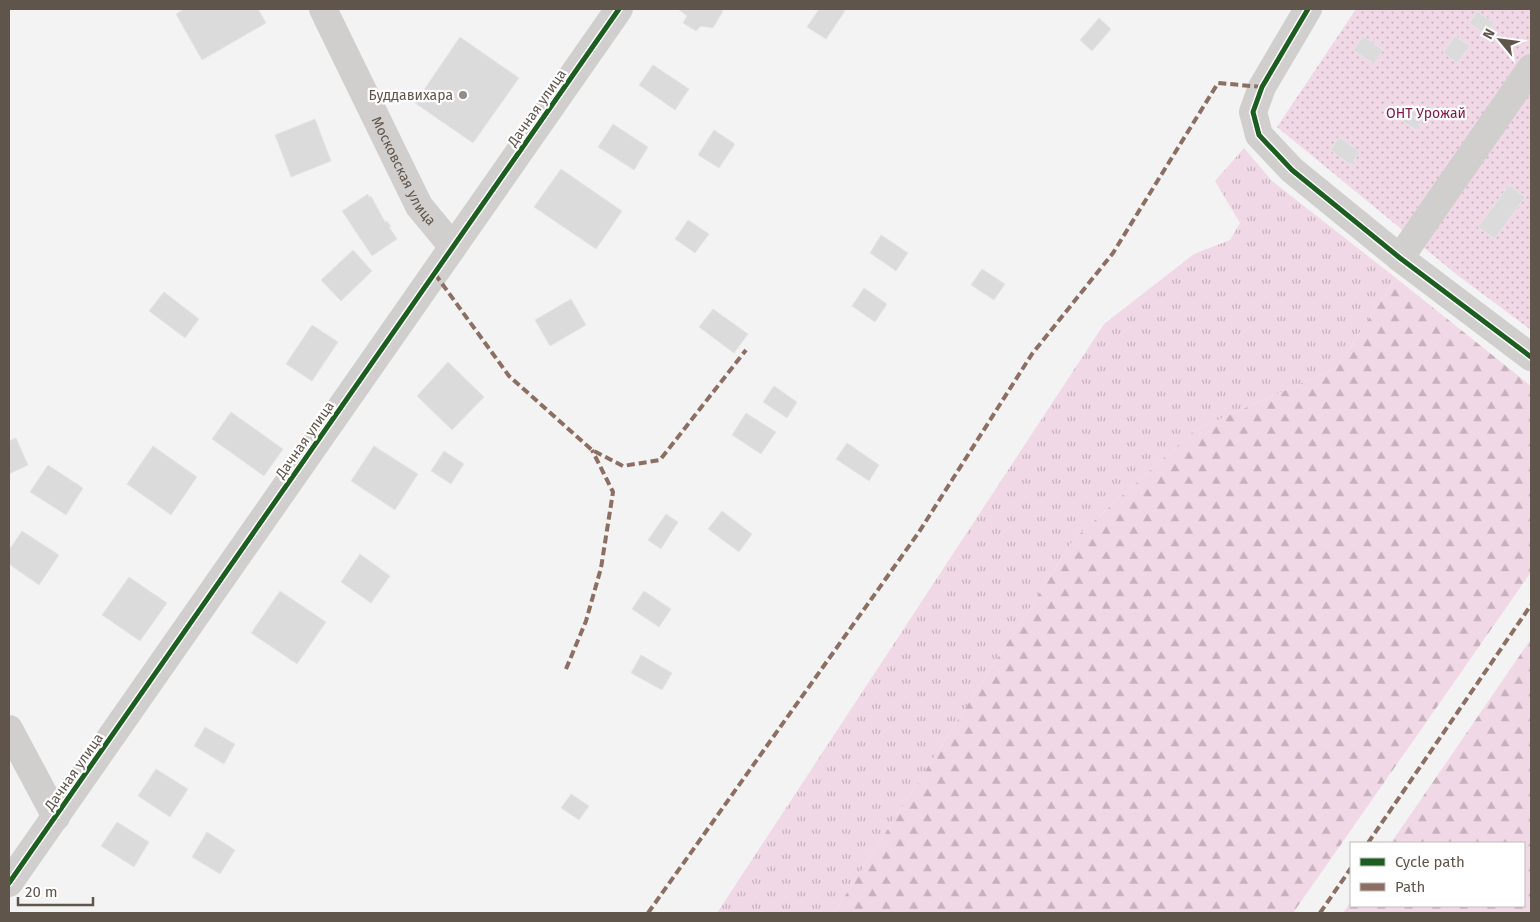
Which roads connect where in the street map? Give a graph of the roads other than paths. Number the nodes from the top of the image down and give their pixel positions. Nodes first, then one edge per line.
1 (323, 9) edge
2 (619, 9) edge
3 (1308, 9) edge
4 (1531, 68) edge
5 (453, 248) junction
6 (1400, 258) junction
7 (1531, 357) edge
8 (9, 728) edge
9 (56, 817) junction
10 (9, 883) edge

1 - 5 street, Московская улица
2 - 5 street, Дачная улица
3 - 6 street
4 - 6 street
5 - 9 street, Дачная улица
6 - 7 street
8 - 9 street
9 - 10 street, Дачная улица

